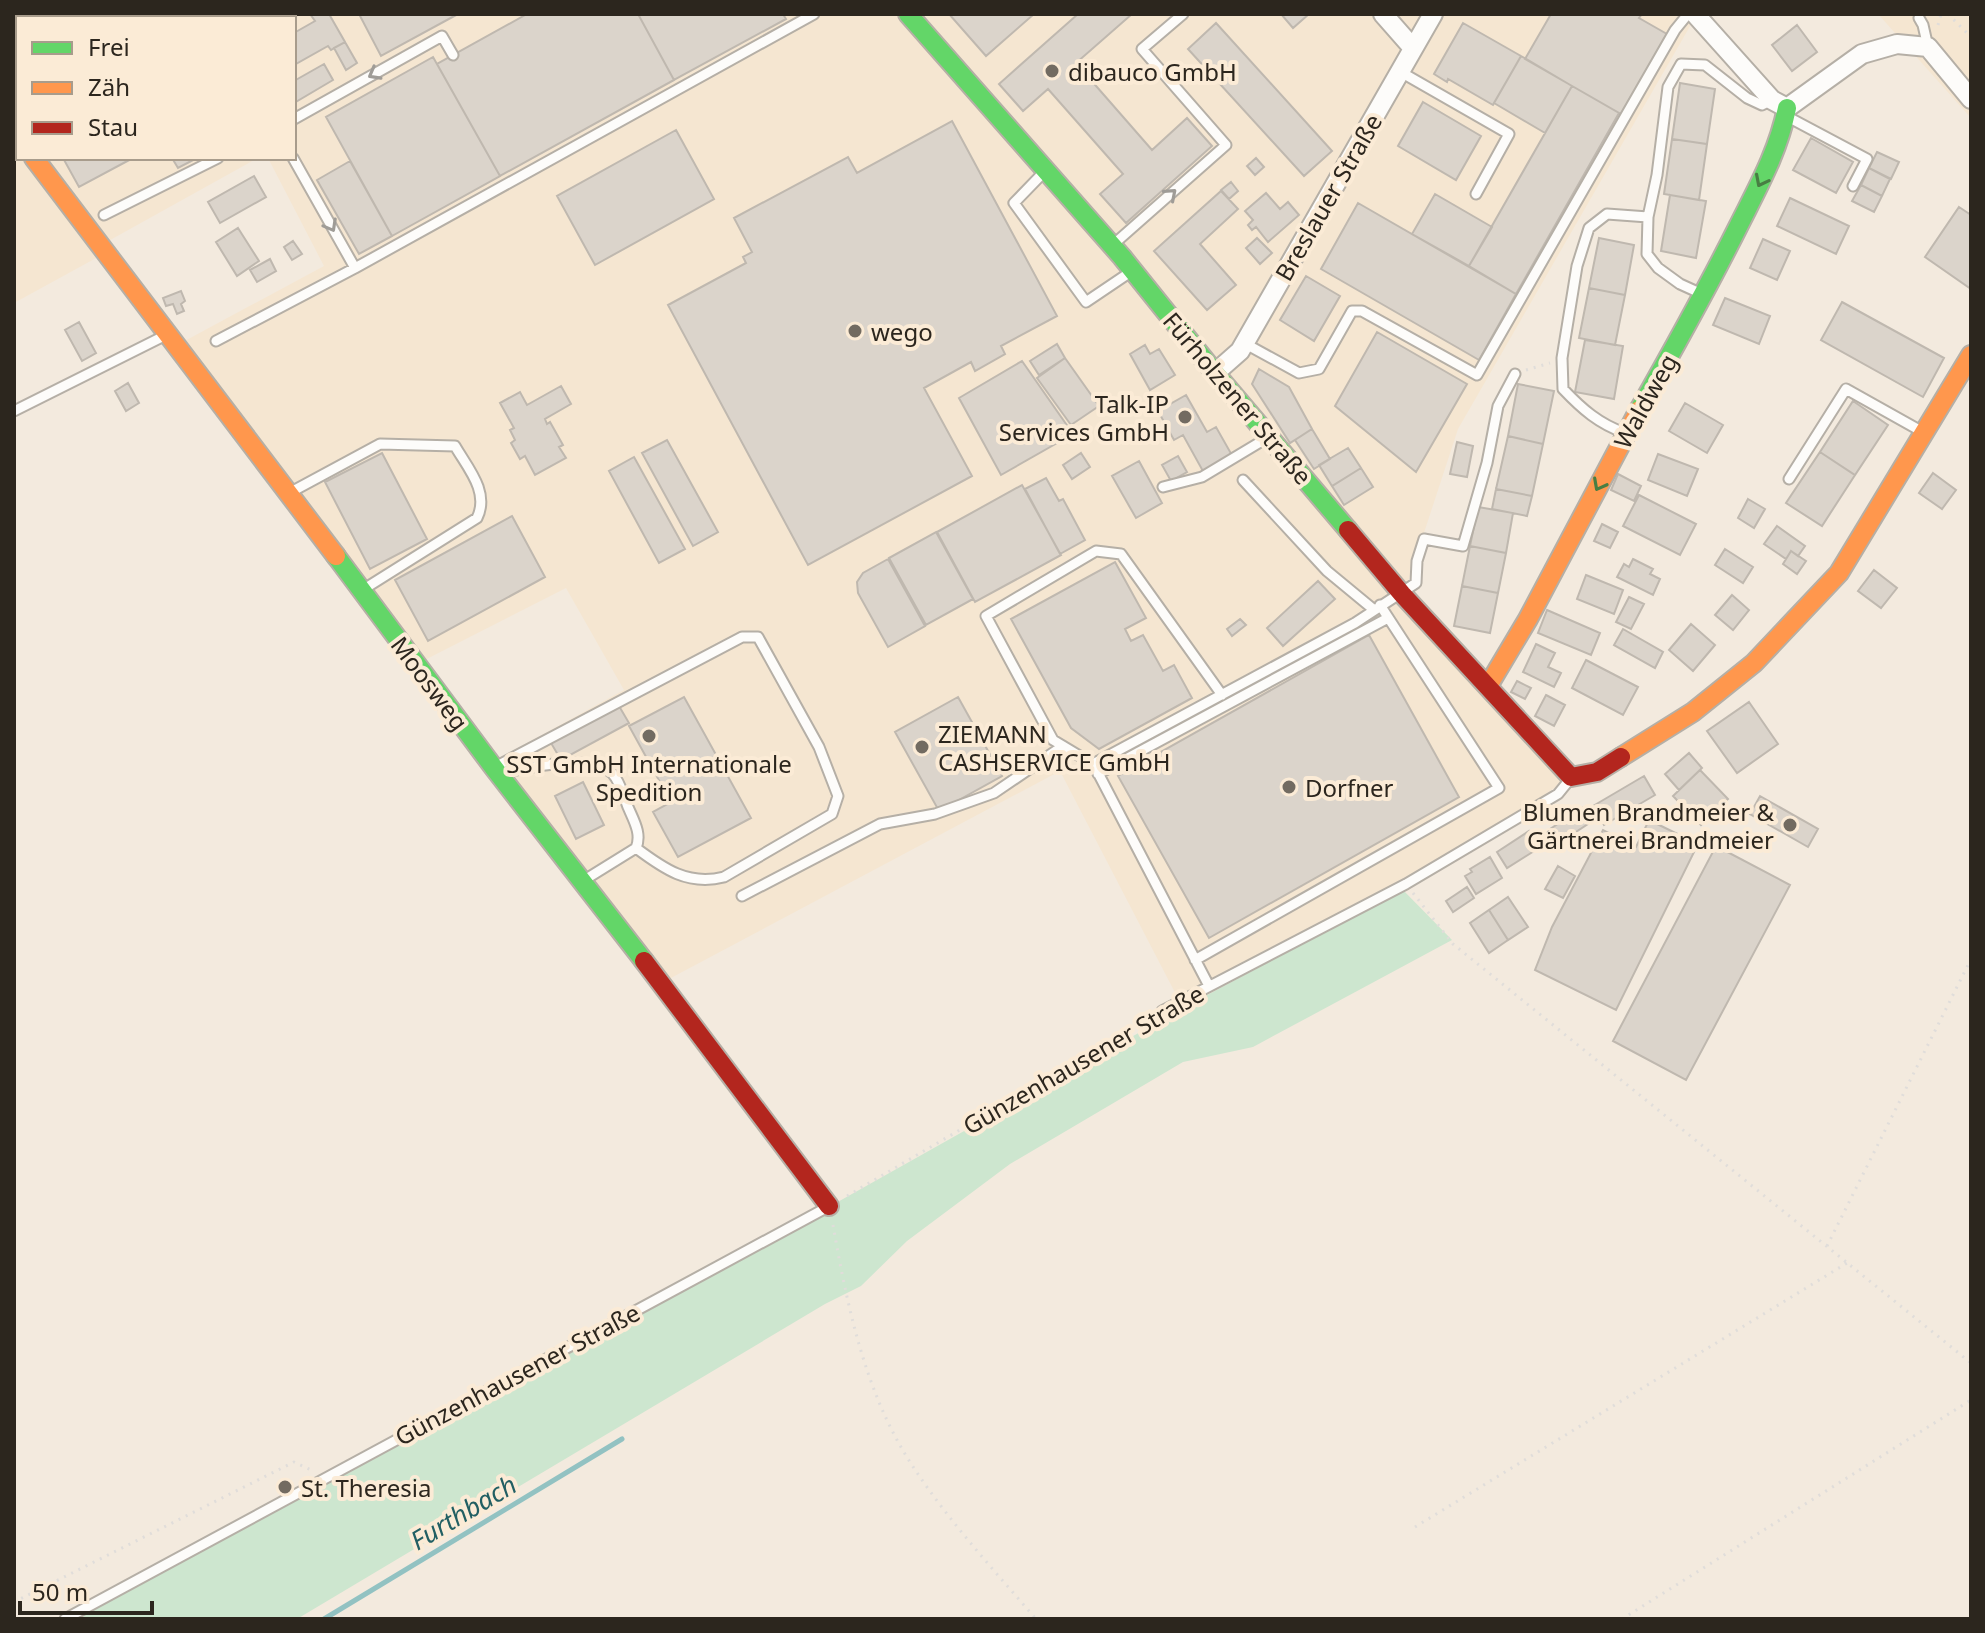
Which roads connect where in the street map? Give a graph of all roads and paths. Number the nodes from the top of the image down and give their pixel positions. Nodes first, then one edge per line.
1 (814, 14) edge
2 (1183, 14) edge
3 (1383, 14) edge
4 (1433, 14) edge
5 (1688, 14) edge
6 (1695, 14) edge
7 (1948, 14) edge
8 (1964, 14) edge
9 (912, 15) edge
10 (1919, 18) dead end
11 (1971, 19) edge
12 (1971, 37) edge
13 (1412, 47) junction
14 (1928, 47) junction
15 (453, 55) dead end
16 (700, 66) dead end
17 (714, 67) junction
18 (1399, 71) junction
19 (1971, 99) edge
20 (1781, 108) junction
21 (296, 118) edge
22 (36, 160) edge
23 (214, 160) edge
24 (294, 160) edge
25 (1047, 169) junction
26 (1853, 186) dead end
27 (1476, 194) dead end
28 (104, 215) dead end
29 (1648, 217) junction
30 (1112, 246) junction
31 (355, 268) junction
32 (1133, 271) junction
33 (1704, 295) junction
34 (169, 334) junction
35 (216, 341) dead end
36 (1244, 343) junction
37 (1971, 355) edge
38 (1562, 358) junction
39 (1215, 373) junction
40 (1515, 374) joint
41 (14, 411) edge
42 (1924, 432) junction
43 (1626, 433) junction
44 (1269, 437) junction
45 (1789, 479) dead end
46 (1243, 480) dead end
47 (1163, 487) dead end
48 (289, 493) junction
49 (361, 591) junction
50 (1402, 594) junction
51 (1377, 607) junction
52 (1388, 618) junction
53 (1488, 686) junction
54 (1222, 695) junction
55 (1063, 746) junction
56 (1096, 769) junction
57 (496, 770) junction
58 (1571, 777) junction
59 (636, 848) junction
60 (583, 880) junction
61 (1406, 884) junction
62 (742, 896) dead end
63 (1971, 959) edge
64 (1195, 960) junction
65 (1209, 986) junction
66 (1162, 1011) joint
67 (829, 1206) junction
68 (1827, 1246) junction
69 (1847, 1263) junction
70 (1971, 1363) edge
71 (1971, 1400) edge
72 (325, 1477) junction
73 (1415, 1527) dead end
74 (14, 1602) edge
75 (65, 1619) edge
76 (1036, 1619) edge
77 (1622, 1619) edge

1 - 17 lane
30 -> 2 lane
3 - 13 street
4 - 13 street, Breslauer Straße
5 - 36 lane
6 - 20 street
7 - 12 path
8 - 11 path
9 - 25 street, Fürholzener Straße
10 - 14 lane
13 - 18 street, Breslauer Straße
14 - 19 street
14 - 20 street
15 -> 21 lane
16 - 17 lane
17 - 31 lane
18 - 27 lane
18 - 36 street, Breslauer Straße
20 - 26 lane
20 - 29 lane
20 -> 33 street, Waldweg
22 - 34 street, Moosweg
23 - 28 lane
24 -> 31 lane
25 - 30 street, Fürholzener Straße
25 - 32 lane
29 - 33 lane
29 - 38 lane
30 - 32 street, Fürholzener Straße
31 - 35 lane
32 - 39 street, Fürholzener Straße
33 - 43 street, Waldweg
34 - 41 lane
34 - 48 street, Moosweg
36 - 39 street, Breslauer Straße
37 - 42 street, Günzenhausener Straße
38 - 40 path
38 - 43 lane
39 - 44 street, Fürholzener Straße
40 - 50 lane
42 - 45 lane
42 - 58 street, Günzenhausener Straße
43 -> 53 street, Waldweg
44 - 47 lane
44 - 50 street, Fürholzener Straße
46 - 51 lane
48 - 49 street, Moosweg
48 - 49 lane
49 - 57 street, Moosweg
50 - 51 lane
50 - 53 street, Fürholzener Straße
51 - 52 lane
51 - 54 lane
52 - 56 lane
52 - 64 lane
53 - 58 street, Fürholzener Straße
54 - 55 lane
54 - 56 lane
55 - 56 lane
55 - 62 lane
56 - 64 lane
57 - 59 lane
57 - 59 lane
57 - 60 street, Moosweg
58 - 61 lane, Günzenhausener Straße
59 - 60 lane
60 - 67 street, Moosweg
61 - 65 lane, Günzenhausener Straße
61 - 68 path
63 - 68 path
64 - 65 lane
65 - 66 lane, Günzenhausener Straße
66 - 67 path, Günzenhausener Straße
67 - 72 lane, Günzenhausener Straße
67 - 76 path
68 - 69 path
69 - 70 path
69 - 73 path
71 - 77 path
72 - 74 path
72 - 75 lane, Günzenhausener Straße

